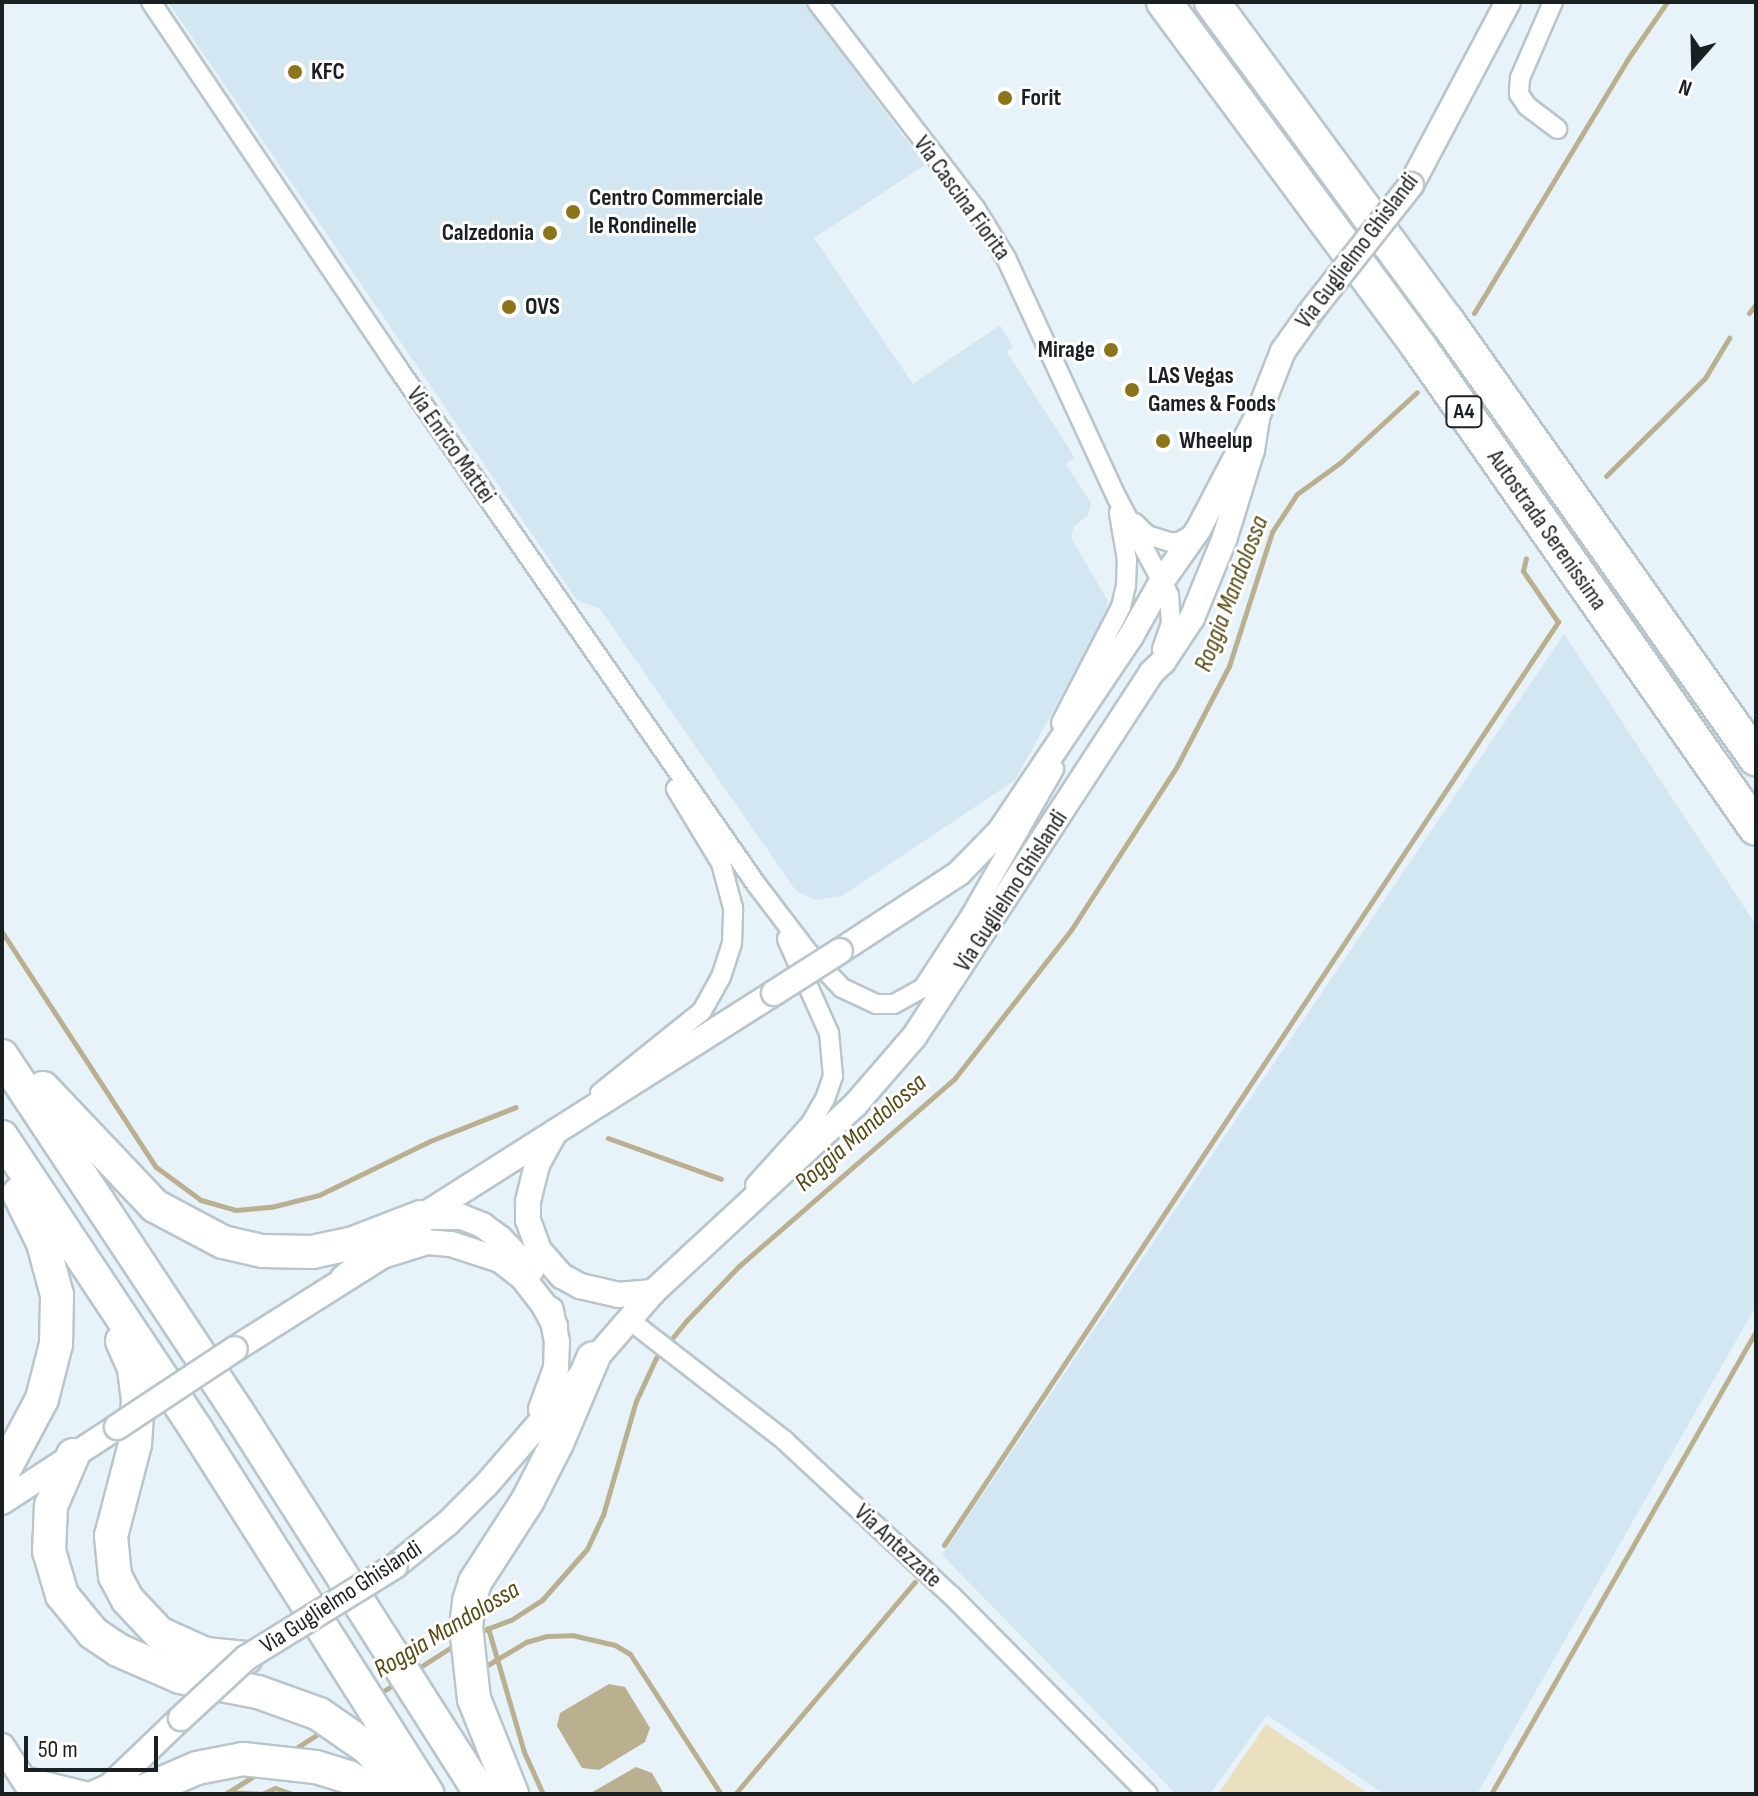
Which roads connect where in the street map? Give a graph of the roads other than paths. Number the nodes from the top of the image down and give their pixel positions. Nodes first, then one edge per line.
1 (151, 2) edge
2 (817, 2) edge
3 (1154, 2) edge
4 (1212, 2) edge
5 (1508, 2) edge
6 (1553, 2) edge
7 (1174, 14) edge
8 (1557, 129) dead end
9 (397, 367) junction
10 (1257, 417) junction
11 (1117, 498) junction
12 (1198, 530) junction
13 (1162, 581) junction
14 (1144, 613) junction
15 (1171, 623) junction
16 (1151, 673) junction
17 (1078, 715) junction
18 (1756, 758) edge
19 (1017, 805) junction
20 (1756, 828) edge
21 (756, 884) junction
22 (2, 1042) edge
23 (2, 1056) edge
24 (563, 1126) junction
25 (2, 1137) edge
26 (2, 1158) edge
27 (421, 1217) junction
28 (716, 1235) junction
29 (87, 1266) junction
30 (343, 1278) junction
31 (653, 1292) junction
32 (628, 1319) junction
33 (555, 1326) junction
34 (593, 1358) junction
35 (525, 1440) junction
36 (73, 1455) junction
37 (2, 1474) edge
38 (2, 1502) edge
39 (246, 1658) junction
40 (2, 1746) edge
41 (150, 1748) junction
42 (30, 1787) edge
43 (85, 1794) edge
44 (92, 1794) edge
45 (105, 1794) edge
46 (137, 1794) edge
47 (379, 1794) edge
48 (408, 1794) edge
49 (428, 1794) edge
50 (481, 1794) edge
51 (512, 1794) edge
52 (1148, 1794) edge

1 - 9 street, Via Enrico Mattei
2 - 11 street, Via Cascina Fiorita
3 - 7 highway, Autostrada Serenissima
4 - 18 highway, Autostrada Serenissima / A4
5 - 10 street, Via Guglielmo Ghislandi, bridge
6 - 8 street
7 - 20 highway, Autostrada Serenissima / A4
9 - 21 street, Via Enrico Mattei
9 - 24 street
10 - 12 street, Via Guglielmo Ghislandi
10 - 16 street, Via Guglielmo Ghislandi
11 - 12 street
11 - 13 street
11 - 19 street
12 - 13 street, Via Guglielmo Ghislandi
13 - 14 street, Via Guglielmo Ghislandi
13 - 15 street
14 - 15 street
14 - 17 street, Via Guglielmo Ghislandi
15 - 16 street
16 - 28 street, Via Guglielmo Ghislandi
17 - 19 street, Via Guglielmo Ghislandi
17 - 21 street
19 - 24 street, Via Guglielmo Ghislandi, bridge
21 - 28 street
22 - 27 highway
23 - 50 highway
24 - 27 street, Via Guglielmo Ghislandi
24 - 31 street, Via Guglielmo Ghislandi
25 - 29 highway
26 - 37 highway
27 - 30 street, Via Guglielmo Ghislandi
27 - 33 street, Via Guglielmo Ghislandi
28 - 31 street, Via Guglielmo Ghislandi
29 - 39 highway
29 - 49 highway
30 - 33 street, Via Guglielmo Ghislandi
30 - 36 street, Via Guglielmo Ghislandi, bridge
31 - 32 street, Via Guglielmo Ghislandi
32 - 34 street, Via Guglielmo Ghislandi
32 - 52 street, Via Antezzate
33 - 35 street, Via Guglielmo Ghislandi
34 - 35 street, Via Guglielmo Ghislandi
34 - 51 highway
35 - 39 street, Via Guglielmo Ghislandi, bridge
36 - 38 street, Via Guglielmo Ghislandi
36 - 48 highway
39 - 41 street, Via Guglielmo Ghislandi, bridge
40 - 42 street
41 - 44 street, Via Guglielmo Ghislandi
41 - 45 street, Via Guglielmo Ghislandi
42 - 43 street
46 - 47 highway

